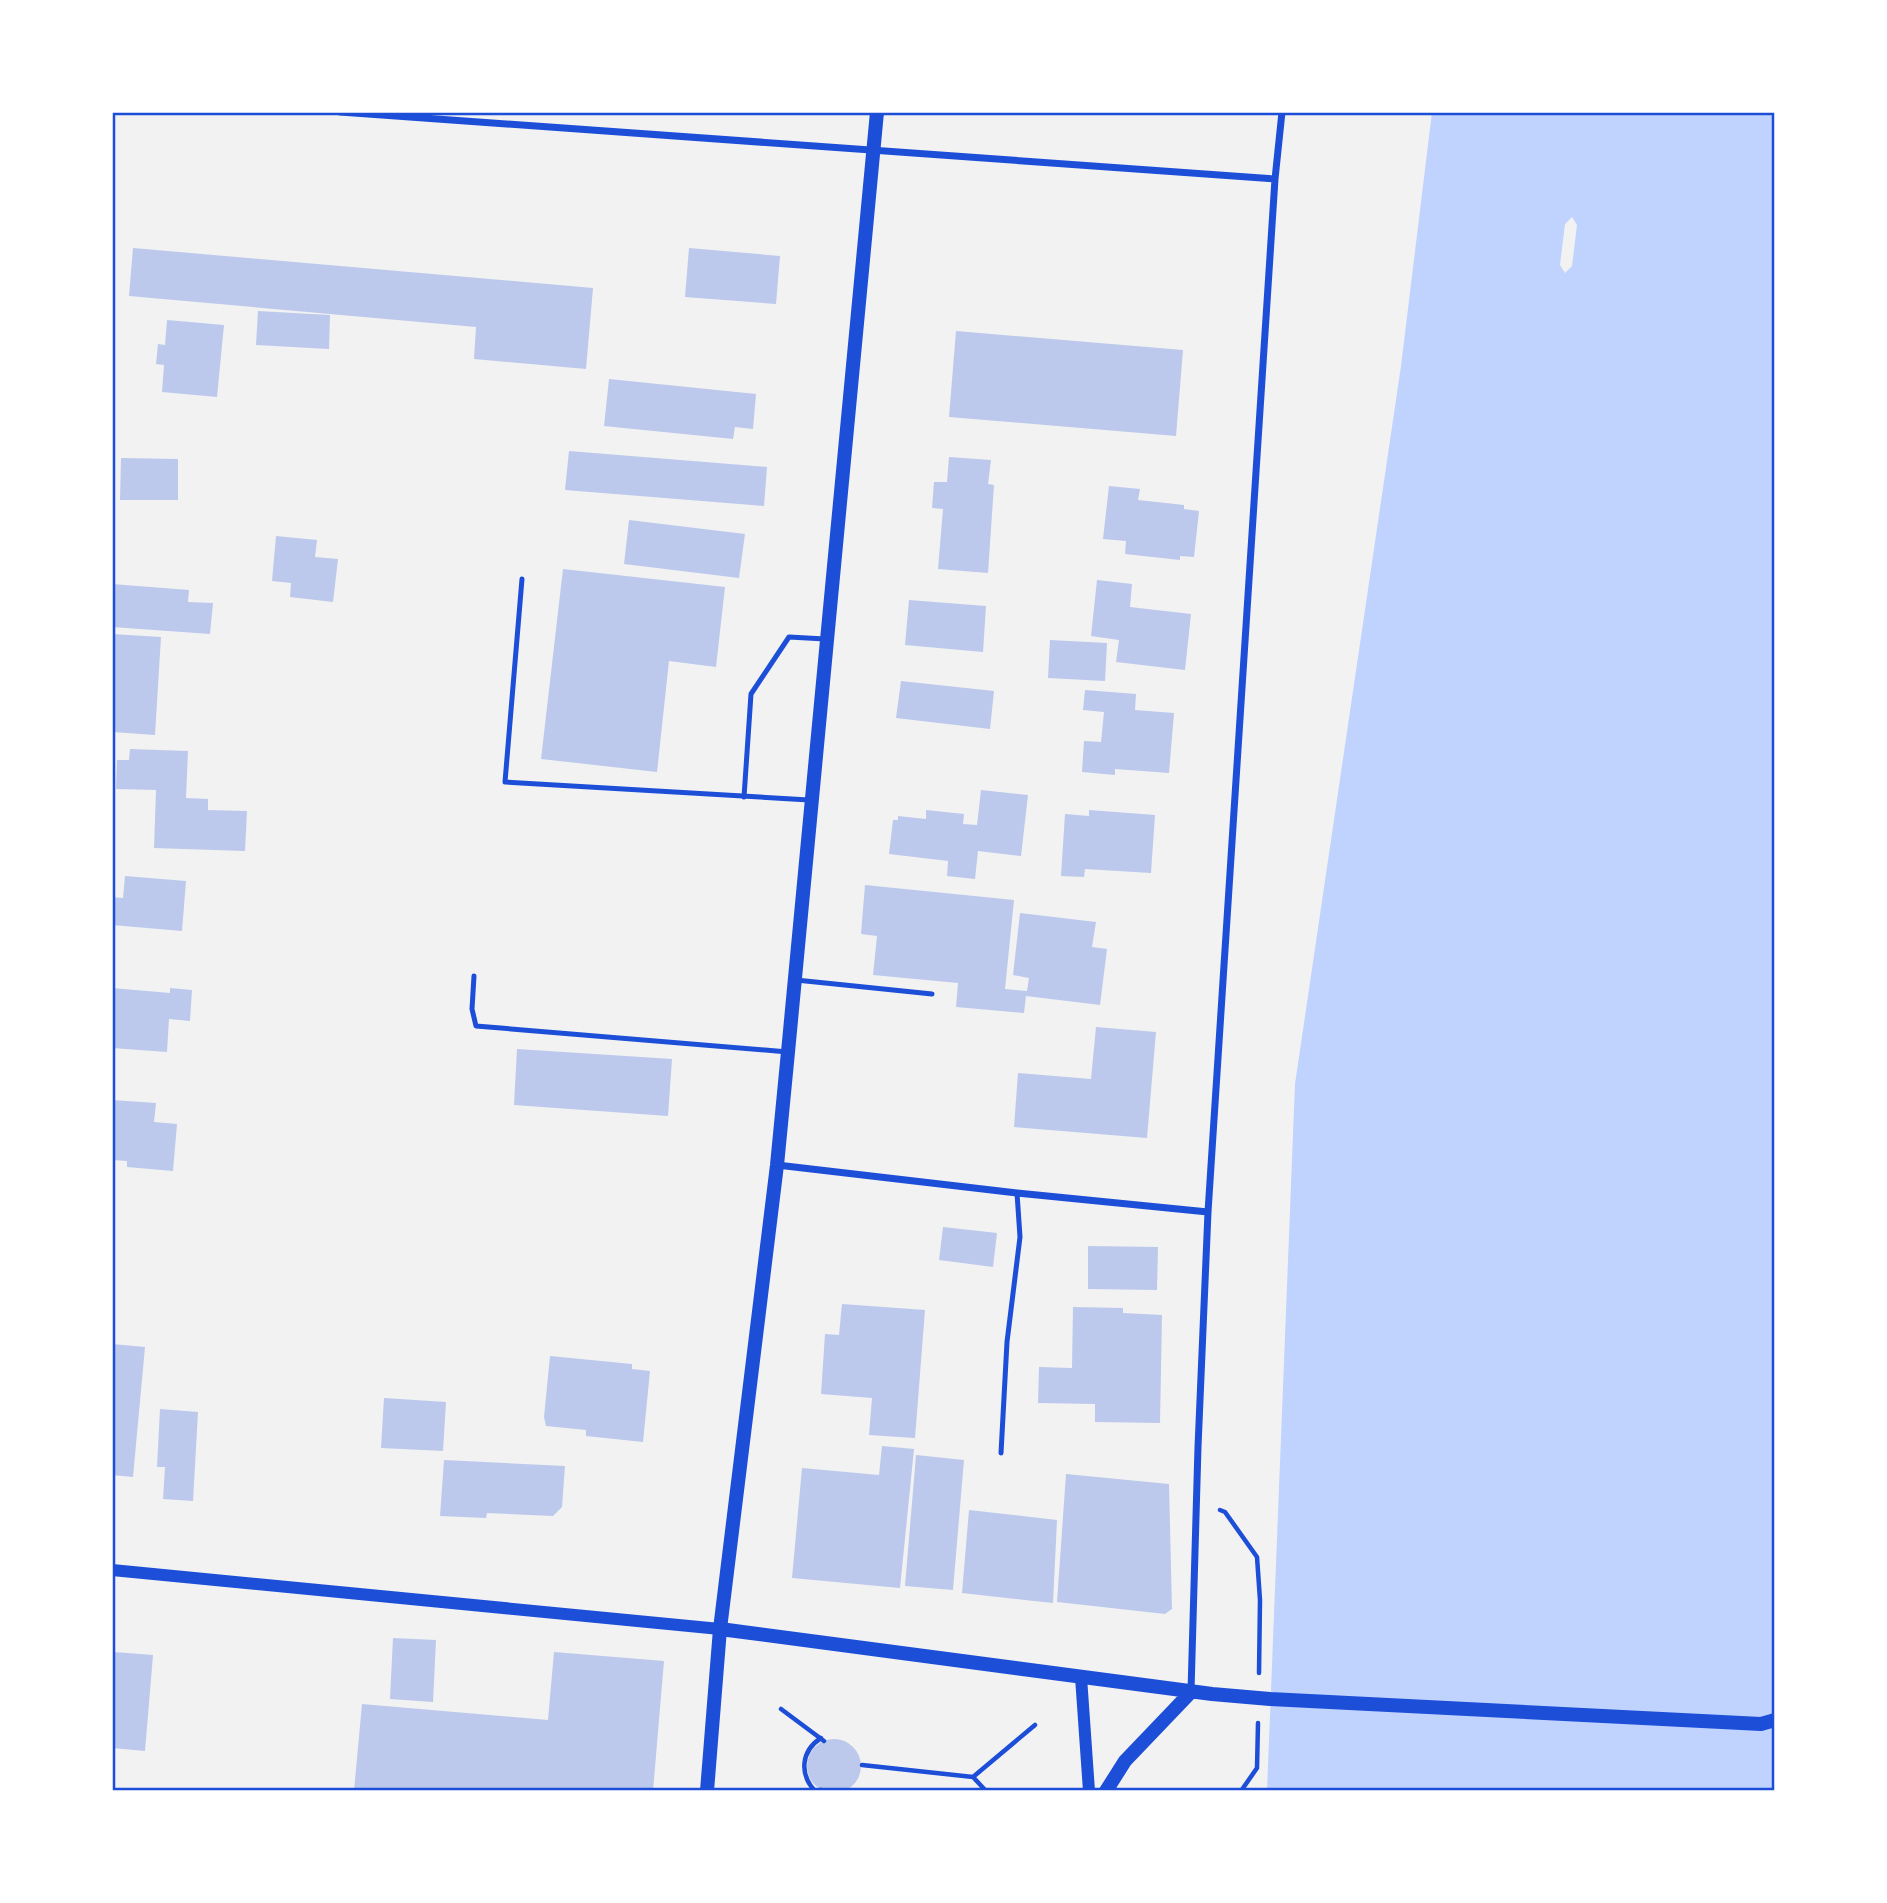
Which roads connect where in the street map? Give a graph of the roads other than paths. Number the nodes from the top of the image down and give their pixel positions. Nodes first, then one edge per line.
1 (340, 112) edge
2 (877, 112) edge
3 (1282, 112) edge
4 (873, 151) junction
5 (1275, 179) junction
6 (522, 579) dead end
7 (828, 639) junction
8 (744, 797) junction
9 (812, 800) junction
10 (474, 976) dead end
11 (795, 980) junction
12 (932, 994) dead end
13 (788, 1052) junction
14 (777, 1165) junction
15 (1017, 1193) junction
16 (1208, 1212) junction
17 (1000, 1453) dead end
18 (112, 1570) edge
19 (720, 1629) junction
20 (1081, 1677) junction
21 (1191, 1692) junction
22 (1770, 1723) edge
23 (707, 1791) edge
24 (1089, 1791) edge
25 (1107, 1791) edge

1 - 4 street
2 - 4 main road
3 - 5 street
4 - 5 street
4 - 7 main road
5 - 16 street
6 - 8 lane
7 - 8 lane
7 - 9 main road
8 - 9 lane
9 - 11 main road
10 - 13 lane
11 - 12 lane
11 - 13 main road
13 - 14 main road
14 - 15 street
14 - 19 main road
15 - 16 street
15 - 17 lane
16 - 21 street
18 - 19 street
19 - 20 main road
19 - 23 main road
20 - 21 main road
20 - 24 street
21 - 22 main road
21 - 25 main road

